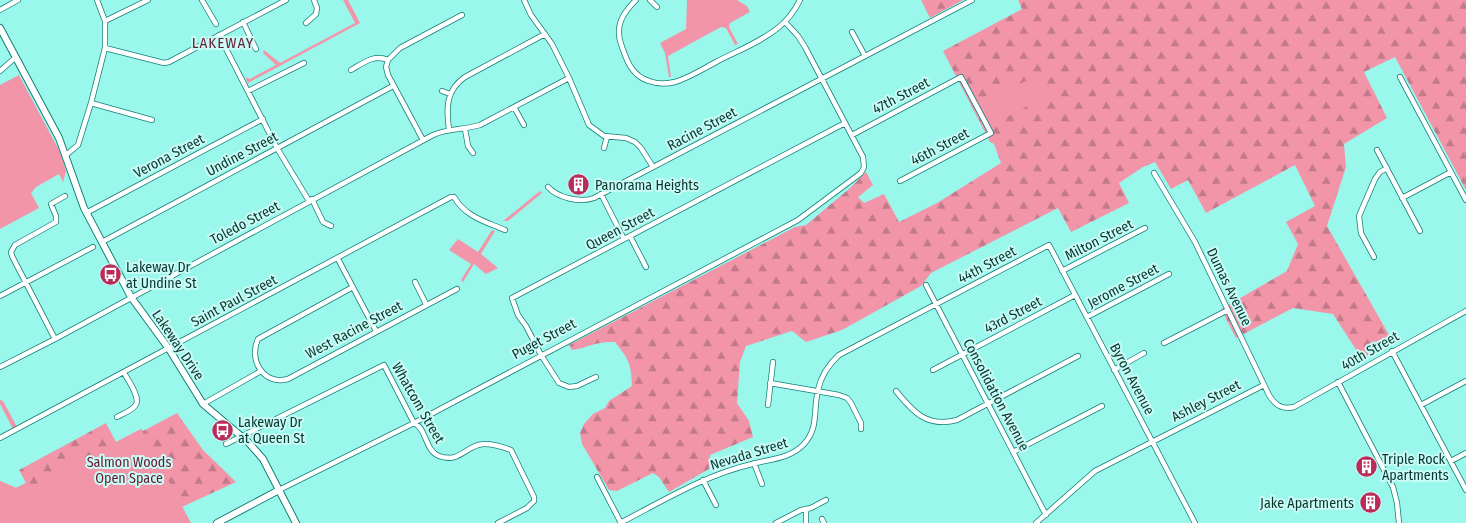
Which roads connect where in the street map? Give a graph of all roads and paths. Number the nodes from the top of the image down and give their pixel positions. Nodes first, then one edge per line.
1 (18, 0) edge
2 (98, 0) edge
3 (148, 0) edge
4 (202, 0) edge
5 (286, 0) edge
6 (314, 0) edge
7 (524, 0) edge
8 (636, 0) edge
9 (650, 0) edge
10 (800, 0) edge
11 (972, 0) edge
12 (657, 7) dead end
13 (0, 10) edge
14 (462, 15) dead end
15 (105, 21) junction
16 (243, 22) junction
17 (785, 22) junction
18 (306, 23) dead end
19 (216, 24) dead end
20 (0, 28) edge
21 (852, 32) dead end
22 (219, 34) junction
23 (545, 34) junction
24 (105, 48) junction
25 (256, 49) dead end
26 (865, 56) junction
27 (16, 57) junction
28 (388, 60) junction
29 (304, 63) dead end
30 (351, 70) dead end
31 (0, 71) edge
32 (961, 77) joint
33 (1400, 77) dead end
34 (569, 78) junction
35 (822, 78) junction
36 (393, 86) junction
37 (248, 90) junction
38 (442, 91) dead end
39 (450, 94) junction
40 (91, 103) junction
41 (514, 108) junction
42 (263, 119) junction
43 (152, 120) dead end
44 (845, 123) junction
45 (524, 125) dead end
46 (449, 129) junction
47 (465, 129) junction
48 (852, 135) junction
49 (607, 137) junction
50 (423, 140) junction
51 (277, 148) junction
52 (604, 148) dead end
53 (1378, 150) dead end
54 (473, 153) dead end
55 (66, 155) junction
56 (653, 167) junction
57 (1387, 168) junction
58 (1451, 172) junction
59 (1154, 173) dead end
60 (900, 181) dead end
61 (548, 187) dead end
62 (601, 194) junction
63 (65, 196) dead end
64 (1402, 198) junction
65 (310, 200) junction
66 (1466, 200) edge
67 (86, 213) junction
68 (331, 226) dead end
69 (1145, 228) dead end
70 (505, 230) dead end
71 (1420, 231) dead end
72 (630, 236) junction
73 (624, 239) junction
74 (102, 242) junction
75 (1049, 245) joint
76 (93, 247) dead end
77 (1374, 257) dead end
78 (338, 259) junction
79 (646, 267) dead end
80 (1062, 271) junction
81 (1169, 274) dead end
82 (416, 282) dead end
83 (25, 283) junction
84 (926, 285) dead end
85 (353, 287) junction
86 (457, 289) dead end
87 (1075, 295) junction
88 (0, 296) edge
89 (131, 297) junction
90 (426, 304) junction
91 (936, 305) junction
92 (1228, 310) junction
93 (1466, 311) edge
94 (1087, 317) junction
95 (376, 331) junction
96 (55, 339) junction
97 (1164, 343) dead end
98 (169, 349) junction
99 (1392, 351) junction
100 (962, 354) junction
101 (1144, 354) dead end
102 (541, 356) junction
103 (1078, 356) dead end
104 (773, 362) dead end
105 (0, 367) edge
106 (933, 370) dead end
107 (1114, 370) junction
108 (261, 371) junction
109 (124, 372) junction
110 (596, 376) dead end
111 (1466, 381) edge
112 (1338, 382) junction
113 (770, 383) junction
114 (1264, 385) junction
115 (818, 391) junction
116 (896, 391) dead end
117 (988, 403) junction
118 (203, 404) junction
119 (768, 405) dead end
120 (1421, 405) junction
121 (1102, 406) dead end
122 (1284, 408) joint
123 (117, 416) dead end
124 (414, 423) junction
125 (861, 429) dead end
126 (242, 437) junction
127 (0, 438) edge
128 (1152, 442) junction
129 (226, 444) dead end
130 (1013, 452) junction
131 (1466, 454) edge
132 (1451, 461) junction
133 (754, 463) junction
134 (597, 477) dead end
135 (703, 480) junction
136 (762, 484) dead end
137 (279, 490) junction
138 (1466, 490) edge
139 (826, 500) dead end
140 (716, 505) dead end
141 (806, 510) junction
142 (1046, 515) junction
143 (217, 523) edge
144 (296, 523) edge
145 (498, 523) edge
146 (621, 523) edge
147 (776, 523) edge
148 (806, 523) edge
149 (1036, 523) edge
150 (1195, 523) edge
151 (1399, 523) edge

1 - 13 street
2 - 15 street
3 - 15 street
4 - 19 street
5 - 16 street
6 - 18 street
7 - 23 street
8 - 17 street
9 - 12 street
10 - 17 street
11 - 26 street, Racine Street
14 - 28 street
15 - 24 street
16 - 22 street
16 - 25 street
17 - 35 street
20 - 27 main road, Lakeway Drive
21 - 26 street
22 - 24 street
22 - 37 street
23 - 34 street
23 - 39 street
24 - 40 street
26 - 35 street, Racine Street
27 - 31 street
27 - 55 main road, Lakeway Drive
28 - 30 street
28 - 36 street
29 - 37 street
32 - 48 street, 47th Street
32 - 60 street, 46th Street
33 - 58 street
34 - 41 street
34 - 49 street
35 - 44 street
35 - 56 street, Racine Street
36 - 50 street
36 - 51 street, Undine Street
37 - 42 street
38 - 39 street
39 - 46 street
40 - 43 street
40 - 55 street
41 - 45 street
41 - 47 street
42 - 51 street
42 - 67 street, Verona Street
44 - 48 street
44 - 72 street, Queen Street
46 - 47 street
46 - 50 street, Toledo Street
47 - 54 street
48 - 102 street, Puget Street
49 - 52 street
49 - 56 street
50 - 65 street, Toledo Street
51 - 65 street
51 - 74 street, Undine Street
53 - 57 street
55 - 67 main road, Lakeway Drive
56 - 62 street, Racine Street
57 - 64 street
57 - 77 street
58 - 64 street
58 - 66 street
59 - 92 street, Dumas Avenue
61 - 62 street, Racine Street
62 - 73 street
63 - 83 street
64 - 71 street
65 - 68 street
65 - 89 street, Toledo Street
67 - 74 main road, Lakeway Drive
69 - 80 street, Milton Street
70 - 78 street, Saint Paul Street
72 - 73 street, Queen Street
72 - 79 street
73 - 102 street, Queen Street
74 - 89 main road, Lakeway Drive
75 - 80 street, Byron Avenue
75 - 91 street, 44th Street
76 - 83 street
78 - 85 street
78 - 98 street, Saint Paul Street
80 - 87 street, Byron Avenue
81 - 94 street, Jerome Street
82 - 90 street
83 - 88 street
83 - 96 street
84 - 91 street, Consolidation Avenue
85 - 95 street
85 - 108 street
86 - 90 street, West Racine Street
87 - 94 street, Byron Avenue
87 - 100 street, 43rd Street
89 - 96 street, Toledo Street
89 - 98 main road, Lakeway Drive
90 - 95 street, West Racine Street
91 - 100 street, Consolidation Avenue
91 - 115 street, Nevada Street
92 - 97 street
92 - 114 street, Dumas Avenue
93 - 99 street, 40th Street
94 - 107 street, Byron Avenue
95 - 108 street, West Racine Street
96 - 105 street, Toledo Street
98 - 109 street, Saint Paul Street
98 - 118 main road, Lakeway Drive
99 - 112 street, 40th Street
99 - 120 street
100 - 106 street, 43rd Street
100 - 117 street, Consolidation Avenue
101 - 107 street
102 - 110 street
102 - 124 street, Puget Street
103 - 117 street
104 - 113 street
107 - 128 street, Byron Avenue
108 - 118 street
109 - 123 street
109 - 127 street, Saint Paul Street
111 - 120 street
112 - 122 street, 40th Street
112 - 151 street
113 - 115 street
113 - 119 street
114 - 122 street, Dumas Avenue
114 - 128 street, Ashley Street
115 - 125 street
115 - 133 street, Nevada Street
116 - 117 street
117 - 130 street, Consolidation Avenue
118 - 126 main road, Lakeway Drive
120 - 132 street
121 - 130 street
124 - 126 street, Whatcom Street
124 - 137 street, Puget Street
124 - 145 street, Whatcom Street
126 - 129 street
126 - 137 main road, Lakeway Drive
128 - 142 street, Ashley Street
128 - 150 street, Byron Avenue
130 - 142 street, Consolidation Avenue
131 - 132 street
132 - 138 street
133 - 135 street, Nevada Street
133 - 136 street
134 - 146 street
135 - 140 street
135 - 146 street, Nevada Street
137 - 143 main road, Puget Street
137 - 144 main road, Lakeway Drive
139 - 141 street
141 - 147 street
141 - 148 street
142 - 149 street, Ashley Street

